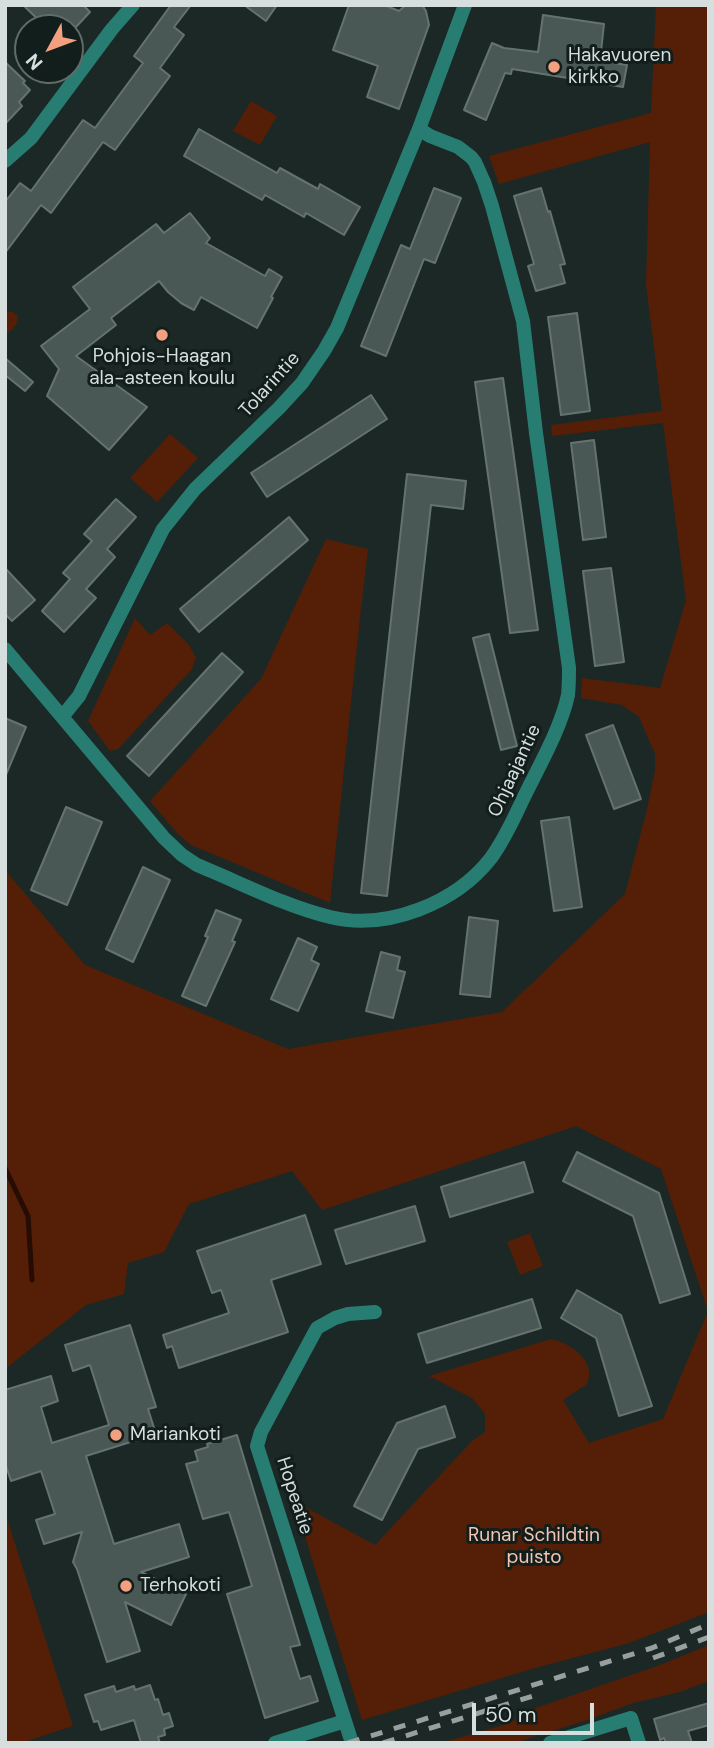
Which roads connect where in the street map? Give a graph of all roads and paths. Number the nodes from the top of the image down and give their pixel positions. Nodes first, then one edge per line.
1 (133, 5) edge
2 (466, 5) edge
3 (419, 129) junction
4 (5, 161) edge
5 (5, 649) edge
6 (62, 718) junction
7 (375, 1312) dead end
8 (345, 1721) junction
9 (275, 1743) edge
10 (352, 1743) edge
11 (550, 1743) edge
12 (639, 1743) edge

1 - 4 street
2 - 3 street, Tolarintie
3 - 6 street, Tolarintie
3 - 6 street, Ohjaajantie
5 - 6 street, Ohjaajantie
7 - 8 street, Hopeatie
8 - 9 street
8 - 10 street, Hopeatie
11 - 12 street

